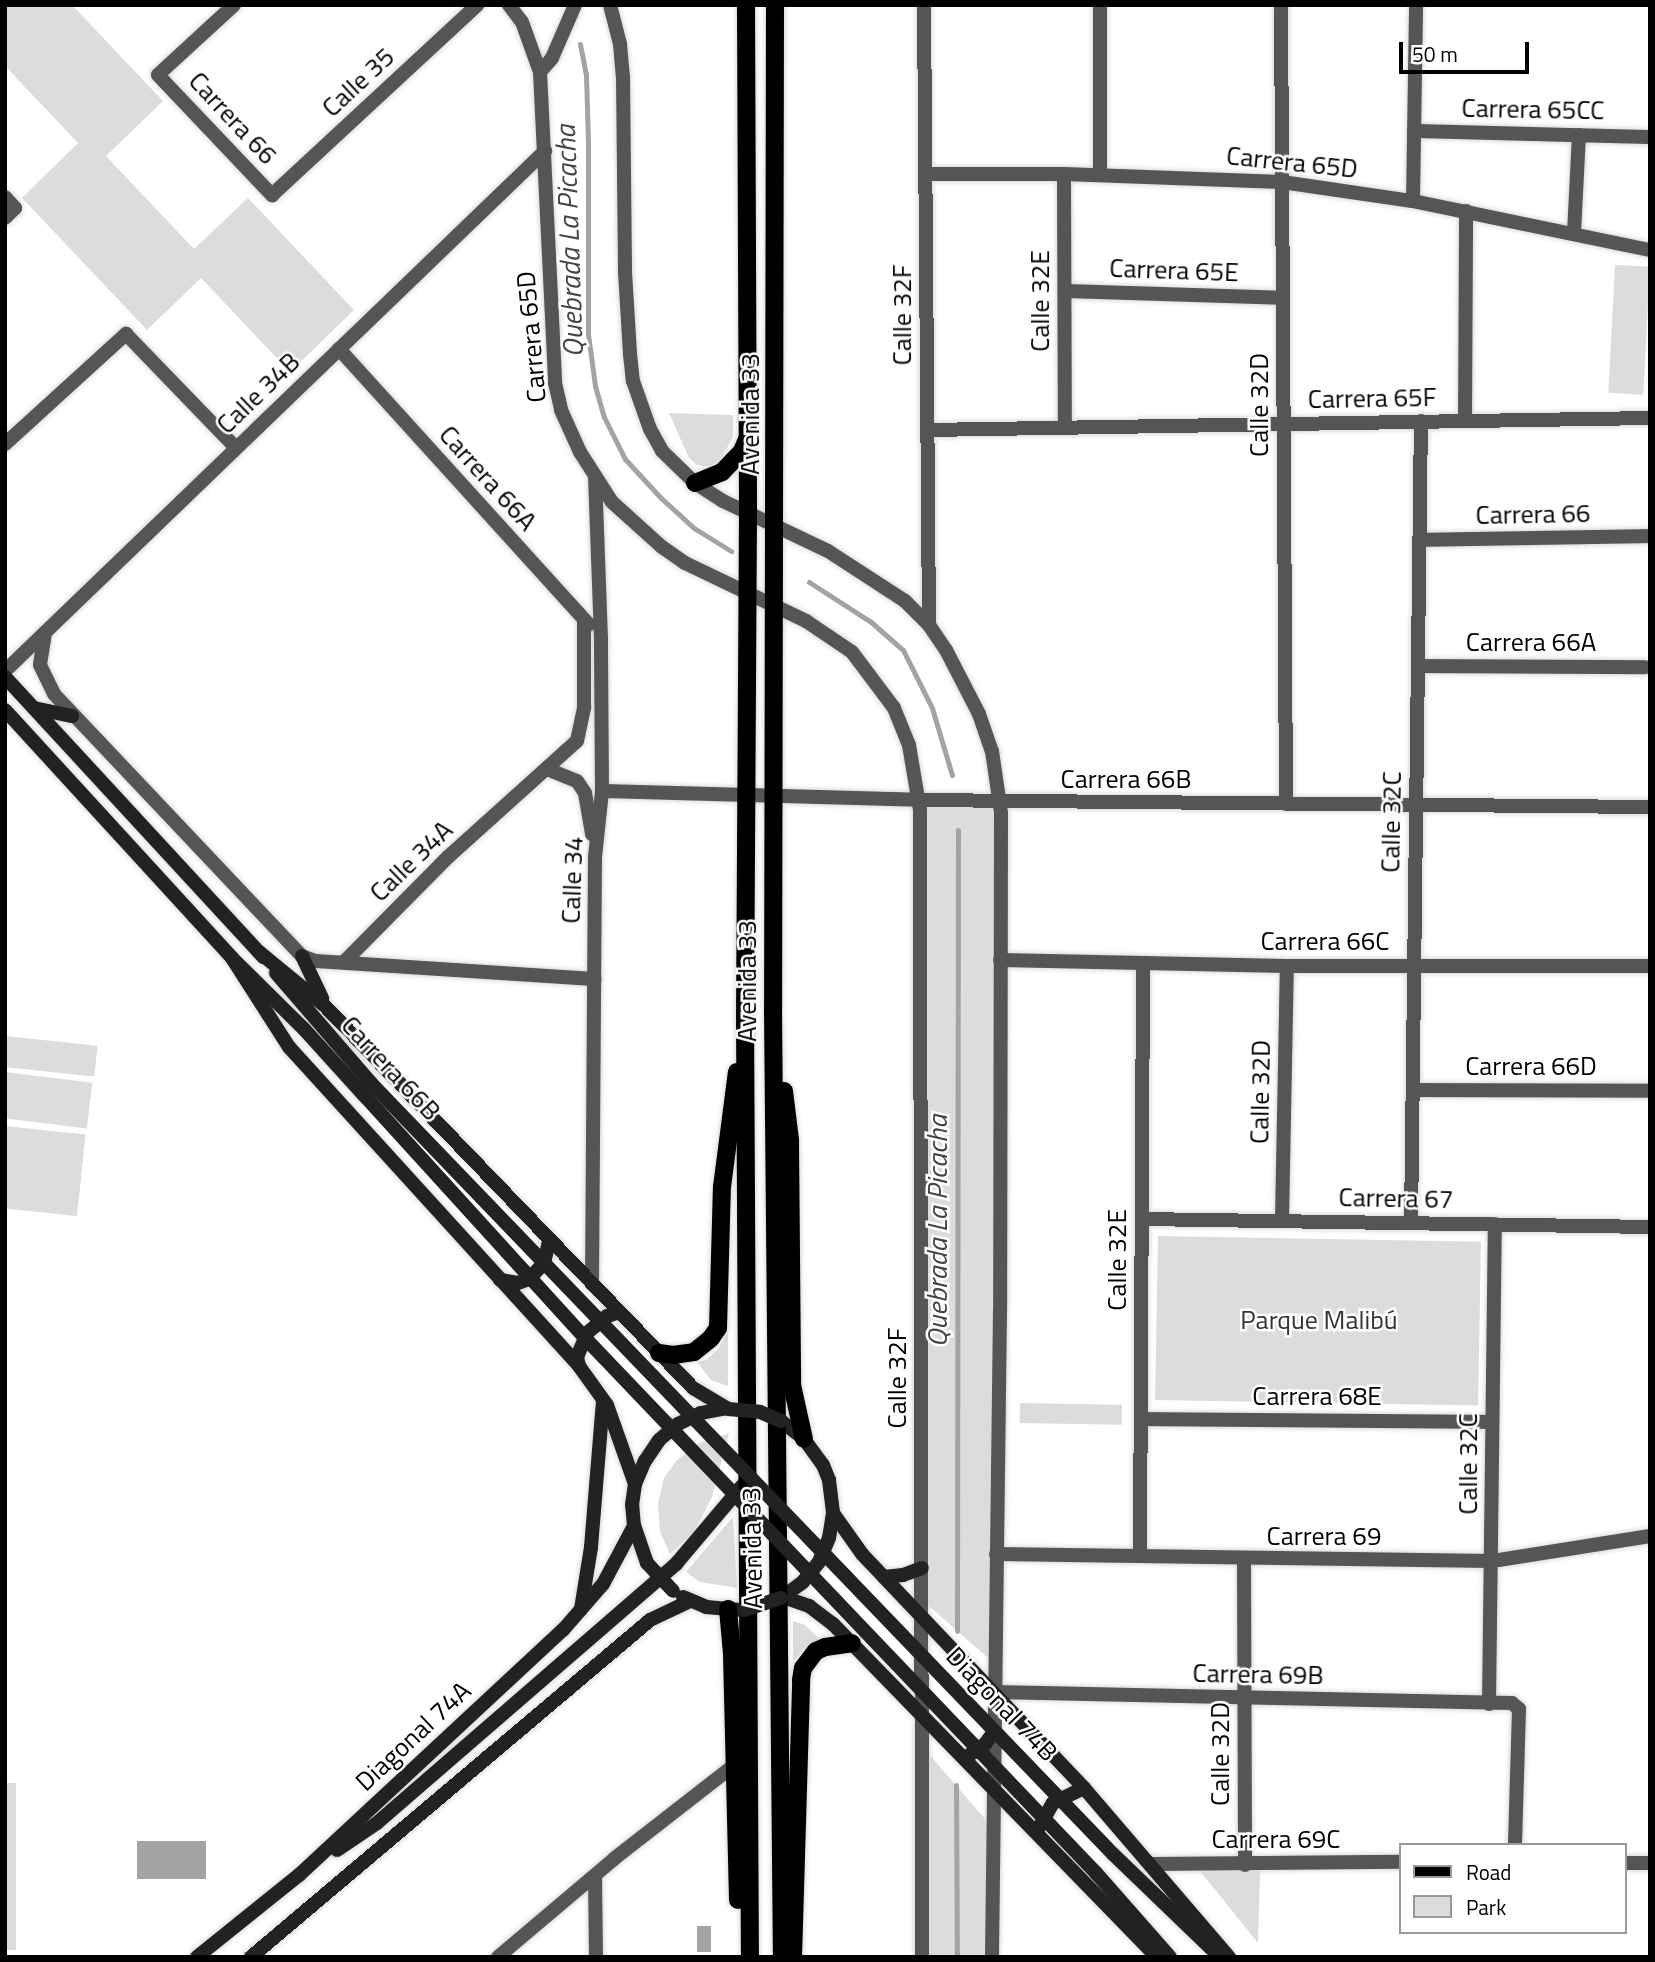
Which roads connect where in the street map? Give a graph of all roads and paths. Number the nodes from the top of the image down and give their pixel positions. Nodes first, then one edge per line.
1 (234, 5) edge
2 (477, 5) edge
3 (509, 5) edge
4 (575, 5) edge
5 (599, 5) edge
6 (746, 5) edge
7 (775, 5) edge
8 (924, 5) edge
9 (1100, 5) edge
10 (1281, 5) edge
11 (1416, 5) edge
12 (611, 10) edge
13 (540, 72) junction
14 (1414, 131) junction
15 (1579, 135) junction
16 (1650, 137) edge
17 (545, 151) junction
18 (925, 174) junction
19 (1064, 174) junction
20 (1100, 175) junction
21 (1282, 182) junction
22 (272, 195) joint
23 (1413, 201) junction
24 (1466, 211) junction
25 (1574, 233) junction
26 (1650, 250) edge
27 (1065, 291) junction
28 (1282, 298) junction
29 (339, 349) junction
30 (1650, 418) edge
31 (1421, 421) junction
32 (1465, 421) junction
33 (1283, 424) junction
34 (1065, 428) junction
35 (927, 430) junction
36 (748, 437) junction
37 (5, 444) edge
38 (236, 448) junction
39 (595, 478) junction
40 (695, 483) junction
41 (748, 513) junction
42 (775, 527) junction
43 (1648, 536) edge
44 (1419, 540) junction
45 (748, 594) junction
46 (775, 606) junction
47 (584, 620) junction
48 (929, 625) junction
49 (45, 633) junction
50 (601, 639) junction
51 (1418, 666) junction
52 (1645, 667) dead end
53 (5, 671) edge
54 (5, 677) edge
55 (34, 708) junction
56 (5, 710) edge
57 (72, 716) junction
58 (547, 769) junction
59 (602, 791) junction
60 (747, 795) junction
61 (774, 796) junction
62 (927, 800) junction
63 (993, 802) junction
64 (1286, 804) junction
65 (1416, 805) junction
66 (1650, 807) edge
67 (595, 857) junction
68 (259, 951) junction
69 (302, 957) junction
70 (232, 958) junction
71 (1000, 960) junction
72 (345, 961) junction
73 (1143, 964) junction
74 (1414, 965) junction
75 (1287, 966) junction
76 (1650, 966) edge
77 (594, 979) junction
78 (325, 1006) junction
79 (773, 1010) junction
80 (745, 1013) junction
81 (367, 1089) junction
82 (1413, 1090) junction
83 (1650, 1091) edge
84 (1142, 1219) junction
85 (1282, 1220) junction
86 (1411, 1223) junction
87 (1494, 1224) junction
88 (1650, 1227) edge
89 (550, 1241) junction
90 (499, 1279) junction
91 (592, 1284) junction
92 (619, 1312) junction
93 (659, 1353) junction
94 (579, 1366) junction
95 (604, 1399) junction
96 (727, 1408) junction
97 (1141, 1419) junction
98 (1492, 1422) junction
99 (804, 1438) junction
100 (750, 1480) junction
101 (635, 1484) junction
102 (742, 1502) joint
103 (833, 1513) junction
104 (634, 1526) junction
105 (1650, 1536) edge
106 (996, 1554) junction
107 (1140, 1556) junction
108 (1244, 1560) junction
109 (1492, 1561) junction
110 (922, 1568) junction
111 (884, 1577) junction
112 (782, 1597) junction
113 (690, 1601) junction
114 (736, 1610) junction
115 (580, 1614) junction
116 (922, 1616) junction
117 (852, 1643) junction
118 (994, 1692) junction
119 (1244, 1698) junction
120 (1489, 1703) junction
121 (922, 1716) junction
122 (994, 1731) junction
123 (963, 1758) junction
124 (733, 1766) junction
125 (993, 1788) junction
126 (1084, 1788) junction
127 (1038, 1835) junction
128 (1516, 1843) edge
129 (1400, 1862) edge
130 (1627, 1863) edge
131 (1650, 1863) edge
132 (1152, 1864) junction
133 (1245, 1865) junction
134 (299, 1875) junction
135 (595, 1876) junction
136 (197, 1957) edge
137 (251, 1957) edge
138 (498, 1957) edge
139 (596, 1957) edge
140 (743, 1957) edge
141 (750, 1957) edge
142 (782, 1957) edge
143 (793, 1957) edge
144 (922, 1957) edge
145 (992, 1957) edge
146 (1157, 1957) edge
147 (1170, 1957) edge
148 (1219, 1957) edge
149 (1229, 1957) edge

1 - 22 street, Carrera 66
2 - 22 street, Calle 35
3 - 13 street, Carrera 65D
4 - 13 street
5 - 12 street
6 - 36 main road, Avenida 33
7 - 42 main road, Avenida 33
8 - 18 street, Calle 32F
9 - 20 street
10 - 21 street, Calle 32D
11 - 14 street
12 - 40 street
13 - 17 street, Carrera 65D
14 - 15 street, Carrera 65CC
14 - 23 street
15 - 16 street, Carrera 65CC
15 - 25 street
17 - 29 street, Calle 34B
17 - 39 street, Carrera 65D
18 - 19 street, Carrera 65D
18 - 35 street, Calle 32F
19 - 20 street, Carrera 65D
19 - 27 street, Calle 32E
20 - 21 street, Carrera 65D
21 - 23 street, Carrera 65D
21 - 28 street, Calle 32D
23 - 24 street, Carrera 65D
24 - 25 street, Carrera 65D
24 - 32 street
25 - 26 street, Carrera 65D
27 - 28 street, Carrera 65E
27 - 34 street, Calle 32E
28 - 33 street, Calle 32D
29 - 38 street, Calle 34B
29 - 47 street, Carrera 66A
30 - 32 street, Carrera 65F
31 - 32 street, Carrera 65F
31 - 33 street, Carrera 65F
31 - 44 street, Calle 32C
33 - 34 street, Carrera 65F
33 - 64 street, Calle 32D
34 - 35 street, Carrera 65F
35 - 48 street, Calle 32F
36 - 40 main road
36 - 41 main road, Avenida 33
37 - 38 street
38 - 49 street, Calle 34B
39 - 45 street, Carrera 65D
39 - 50 street, Calle 34
40 - 41 street
41 - 42 street
41 - 45 main road, Avenida 33
42 - 46 main road, Avenida 33
42 - 48 street
43 - 44 street, Carrera 66
44 - 51 street, Calle 32C
45 - 46 street, Carrera 65D
45 - 60 main road, Avenida 33
46 - 61 main road, Avenida 33
46 - 62 street, Carrera 65D
47 - 50 street, Carrera 66A
47 - 58 street, Calle 34A
48 - 63 street
49 - 53 street, Calle 34B
49 - 57 street
50 - 59 street, Calle 34
51 - 52 street, Carrera 66A
51 - 65 street, Calle 32C
54 - 55 main road, Carrera 66B
55 - 57 main road
55 - 68 main road, Carrera 66B
56 - 70 main road, Carrera 66B
57 - 69 street
58 - 67 street
58 - 72 street, Calle 34A
59 - 60 street, Carrera 66B
59 - 67 street, Calle 34
60 - 61 street, Carrera 66B
60 - 80 main road, Avenida 33
61 - 62 street, Carrera 66B
61 - 79 main road, Avenida 33
62 - 63 street, Carrera 66B
62 - 110 street, Calle 32F
63 - 64 street, Carrera 66B
63 - 71 street
64 - 65 street, Carrera 66B
65 - 66 street, Carrera 66B
65 - 74 street, Calle 32C
67 - 77 street, Calle 34
68 - 78 main road
68 - 81 main road, Carrera 66B
69 - 72 street
69 - 78 main road
70 - 81 main road, Carrera 66B
70 - 90 main road
71 - 73 street, Carrera 66C
71 - 106 street
72 - 77 street
73 - 75 street, Carrera 66C
73 - 84 street, Calle 32E
74 - 75 street, Carrera 66C
74 - 76 street, Carrera 66C
74 - 82 street, Calle 32C
75 - 85 street, Calle 32D
77 - 91 street, Calle 34
78 - 89 main road
79 - 99 main road
79 - 142 main road, Avenida 33
80 - 93 main road
80 - 100 main road, Avenida 33
81 - 100 main road, Carrera 66B, bridge
81 - 102 main road, Carrera 66B, bridge
82 - 83 street, Carrera 66D
82 - 86 street, Calle 32C
84 - 85 street, Carrera 67
84 - 97 street, Calle 32E
85 - 86 street, Carrera 67
86 - 87 street, Carrera 67
87 - 88 street, Carrera 67
87 - 98 street, Calle 32C
89 - 90 main road
89 - 91 main road
90 - 94 main road
91 - 92 main road
92 - 93 main road
92 - 94 main road
93 - 96 main road
94 - 95 main road
95 - 101 main road
95 - 115 main road
96 - 99 main road, bridge
96 - 101 main road
97 - 98 street, Carrera 68E
97 - 107 street, Calle 32E
98 - 109 street, Calle 32C
99 - 103 main road
100 - 134 main road
100 - 141 main road, Avenida 33
100 - 148 main road, Diagonal 74B, bridge
101 - 104 main road
102 - 147 main road, Diagonal 74B, bridge
103 - 111 main road
103 - 112 main road
104 - 113 main road, bridge
104 - 115 main road, Diagonal 74A
105 - 109 street, Carrera 69
106 - 107 street, Carrera 69
106 - 118 street
107 - 108 street, Carrera 69
108 - 109 street, Carrera 69
108 - 119 street, Calle 32D
109 - 120 street, Calle 32C
110 - 111 main road
110 - 116 street, Calle 32F
111 - 116 main road
112 - 114 main road, bridge
112 - 117 main road
113 - 114 main road
113 - 137 main road
114 - 124 main road
115 - 134 main road, Diagonal 74A
116 - 118 main road
116 - 121 street, Calle 32F
117 - 121 main road
117 - 143 main road
118 - 119 street, Carrera 69B
118 - 122 street
118 - 126 main road
119 - 120 street, Carrera 69B
119 - 133 street, Calle 32D
120 - 128 street, Carrera 69B
121 - 123 main road
121 - 144 street, Calle 32F
122 - 123 main road
122 - 125 street
123 - 125 main road
124 - 135 street
124 - 140 main road
125 - 127 main road
125 - 145 street
126 - 127 main road
126 - 132 main road
127 - 146 main road
129 - 133 street, Carrera 69C
130 - 131 street
132 - 133 street, Carrera 69C
132 - 149 main road
134 - 136 main road, Diagonal 74A
135 - 138 street
135 - 139 street

